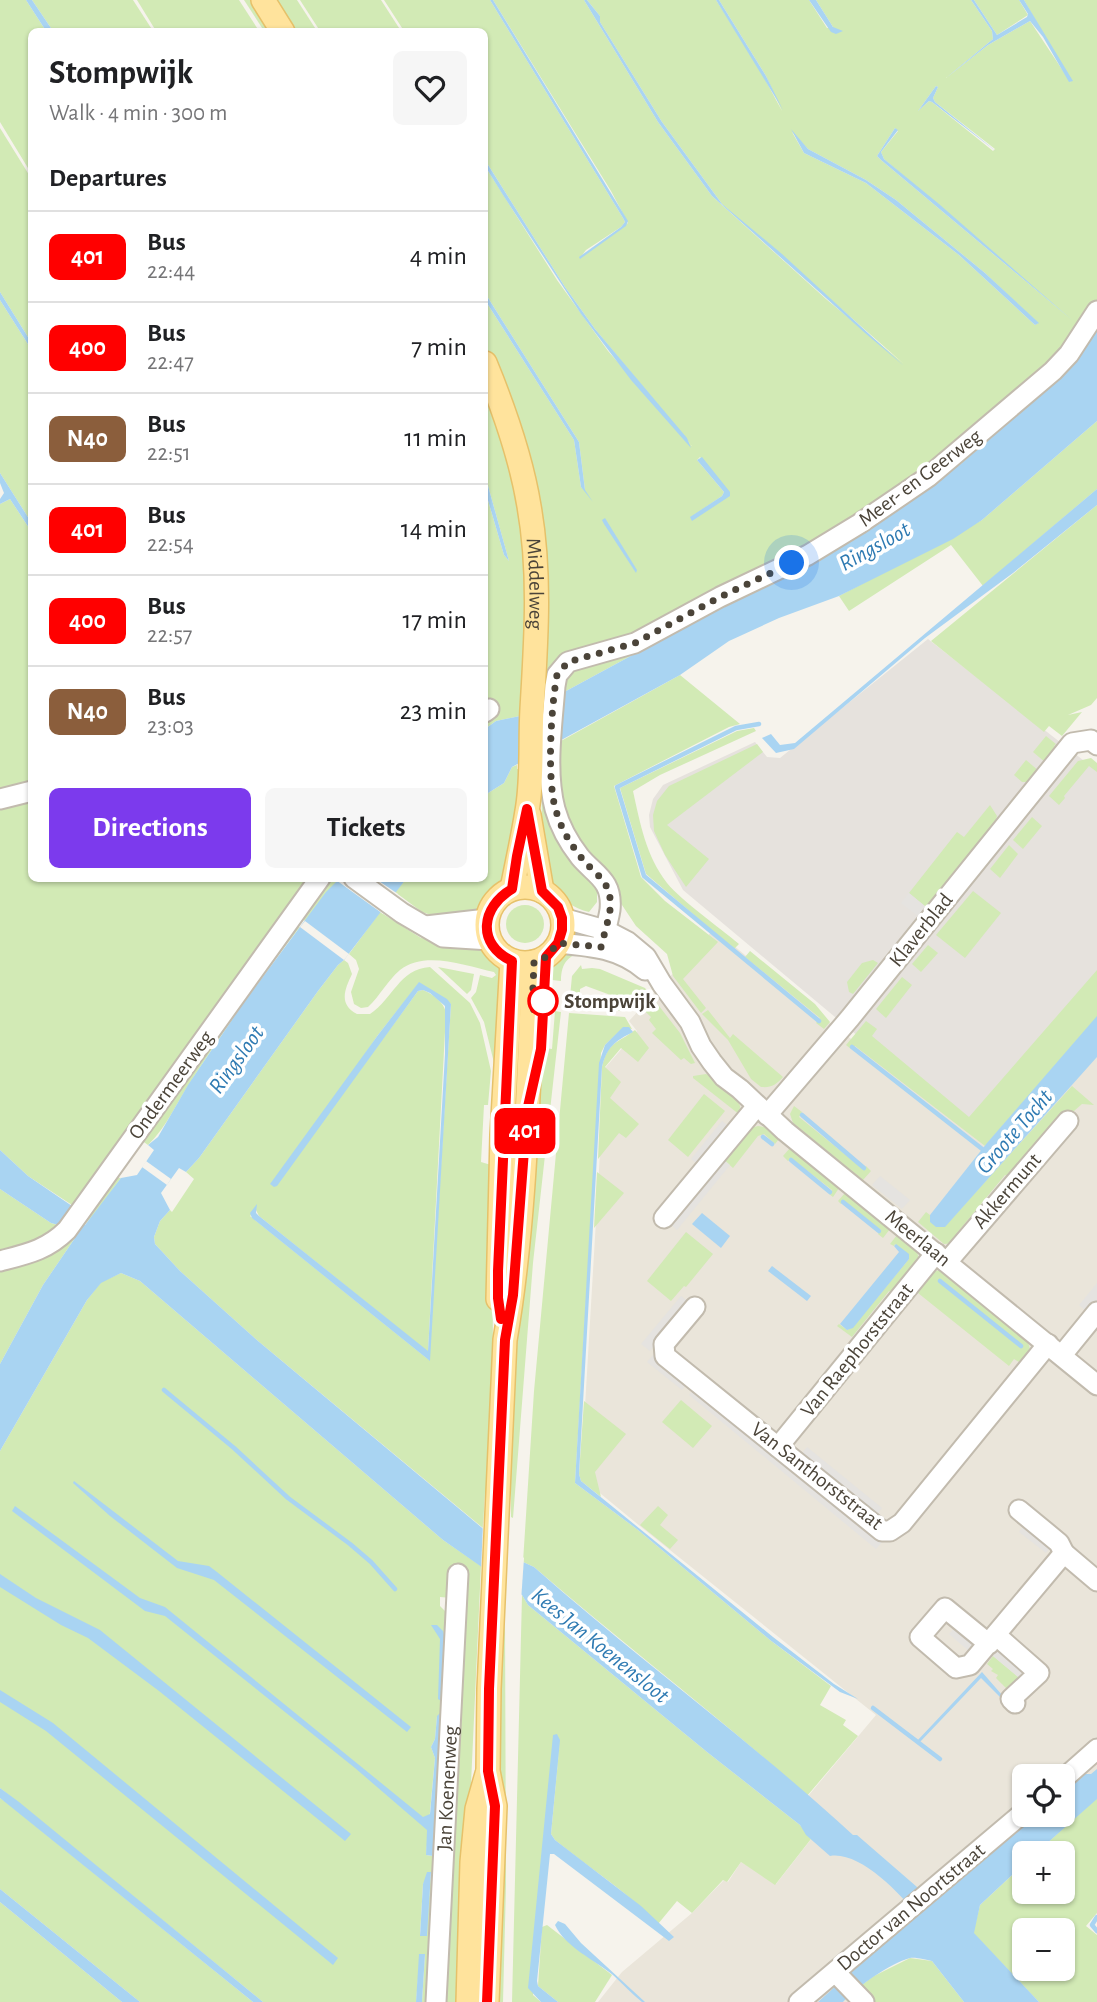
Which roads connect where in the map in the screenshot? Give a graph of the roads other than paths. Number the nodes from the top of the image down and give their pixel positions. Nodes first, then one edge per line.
1 (263, 0) edge
2 (280, 28) edge
3 (1097, 311) edge
4 (488, 371) edge
5 (1097, 745) edge
6 (28, 792) edge
7 (0, 799) edge
8 (527, 809) junction
9 (317, 882) edge
10 (359, 882) edge
11 (512, 889) junction
12 (542, 891) junction
13 (562, 918) junction
14 (488, 930) junction
15 (603, 939) junction
16 (558, 943) junction
17 (523, 961) junction
18 (762, 1110) junction
19 (1068, 1121) dead end
20 (664, 1219) dead end
21 (941, 1258) junction
22 (0, 1261) edge
23 (695, 1307) dead end
24 (1097, 1312) edge
25 (1055, 1350) junction
26 (1097, 1385) edge
27 (778, 1447) junction
28 (1019, 1510) dead end
29 (1064, 1553) junction
30 (458, 1574) dead end
31 (1097, 1581) edge
32 (1015, 1703) dead end
33 (1094, 1763) edge
34 (488, 1771) junction
35 (1075, 1773) edge
36 (1012, 1822) edge
37 (849, 1987) edge
38 (436, 2002) edge
39 (468, 2002) edge
40 (487, 2002) edge
41 (799, 2002) edge

1 - 2 main road
3 - 15 street, Meer- en Geerweg
4 - 8 main road, Middelweg
5 - 18 street, Klaverblad
6 - 7 street
8 - 11 main road, Middelweg
8 - 12 main road, Middelweg
9 - 22 street, Ondermeerweg
10 - 14 street
11 - 12 main road
11 - 14 main road
12 - 13 main road
13 - 15 street, Meerlaan
13 - 16 main road
14 - 17 main road
15 - 16 street, Meerlaan
15 - 18 street, Meerlaan
16 - 17 main road
17 - 34 main road, Jan Koenenweg
18 - 20 street
18 - 21 street, Meerlaan
19 - 21 street, Akkermunt
21 - 25 street, Meerlaan
21 - 27 street, Van Raephorststraat
23 - 27 street, Van Santhorststraat
24 - 25 street
25 - 26 street, Meerlaan
25 - 27 street, Van Santhorststraat
28 - 29 street
29 - 31 street
29 - 32 street
30 - 38 street, Jan Koenenweg
33 - 35 street
34 - 39 main road, Jan Koenenweg
34 - 40 main road, Jan Koenenweg
36 - 37 street, Doctor van Noortstraat
37 - 41 street, Doctor van Noortstraat

